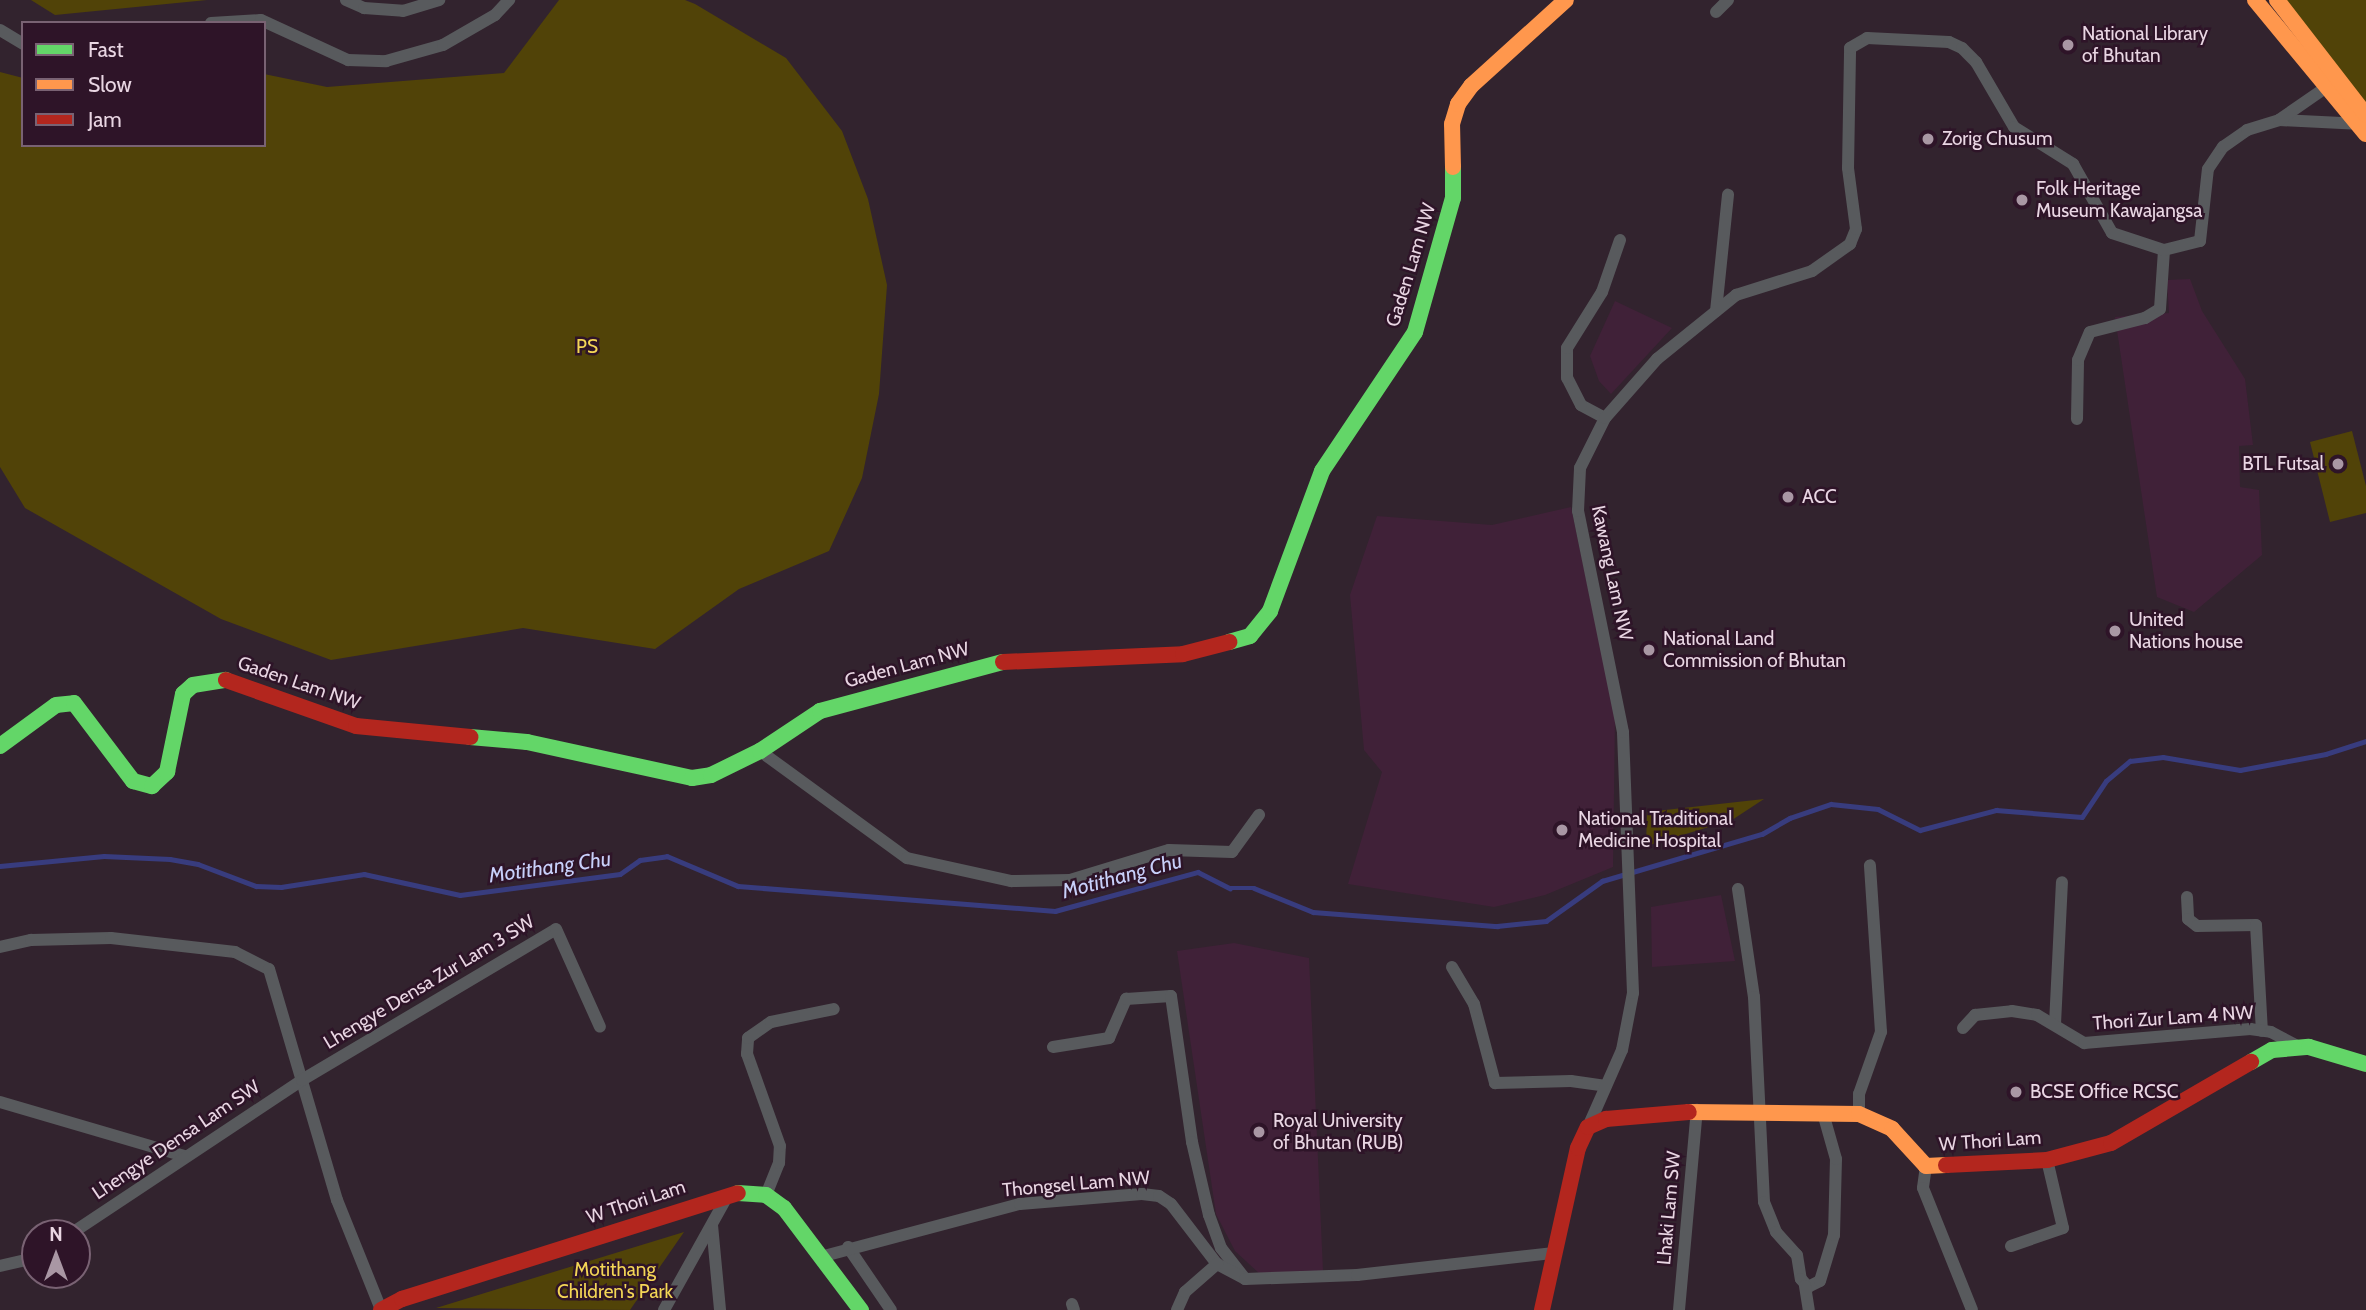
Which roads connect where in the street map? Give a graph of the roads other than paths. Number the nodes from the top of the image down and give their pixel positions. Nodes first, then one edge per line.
1 (346, 0) edge
2 (439, 0) edge
3 (509, 0) edge
4 (1566, 0) edge
5 (1728, 0) edge
6 (2255, 0) edge
7 (2277, 0) edge
8 (1716, 12) dead end
9 (244, 21) edge
10 (263, 21) edge
11 (266, 22) edge
12 (0, 30) edge
13 (21, 43) edge
14 (2331, 84) junction
15 (2279, 120) junction
16 (2364, 124) edge
17 (1728, 195) dead end
18 (1620, 240) dead end
19 (2164, 250) junction
20 (1716, 311) junction
21 (1605, 418) junction
22 (2077, 419) dead end
23 (0, 746) edge
24 (760, 751) junction
25 (1259, 815) dead end
26 (1870, 865) dead end
27 (2062, 882) dead end
28 (1738, 889) dead end
29 (2187, 897) dead end
30 (0, 947) edge
31 (1452, 967) dead end
32 (834, 1009) dead end
33 (2055, 1024) junction
34 (600, 1027) dead end
35 (1963, 1028) dead end
36 (2262, 1031) junction
37 (2297, 1046) junction
38 (1053, 1047) dead end
39 (2366, 1064) edge
40 (302, 1080) junction
41 (1606, 1086) junction
42 (0, 1102) edge
43 (1696, 1110) junction
44 (1760, 1110) junction
45 (1823, 1113) junction
46 (1859, 1114) junction
47 (1588, 1126) junction
48 (185, 1156) junction
49 (2047, 1160) junction
50 (1926, 1166) junction
51 (728, 1195) junction
52 (766, 1195) junction
53 (91, 1220) edge
54 (712, 1226) junction
55 (2011, 1246) dead end
56 (848, 1247) junction
57 (1552, 1253) junction
58 (824, 1256) junction
59 (21, 1261) edge
60 (1217, 1264) junction
61 (0, 1266) edge
62 (1245, 1279) junction
63 (1805, 1286) junction
64 (408, 1304) edge
65 (380, 1308) edge
66 (664, 1310) edge
67 (720, 1310) edge
68 (860, 1310) edge
69 (891, 1310) edge
70 (1177, 1310) edge
71 (1542, 1310) edge
72 (1679, 1310) edge
73 (1809, 1310) edge
74 (1972, 1310) edge

1 - 2 street
3 - 11 street
4 - 24 main road, Gaden Lam NW
5 - 8 street
6 - 14 main road
7 - 14 main road
9 - 10 street
12 - 13 street
14 - 15 street
14 - 16 main road
15 - 16 street
15 - 19 street
17 - 20 street
18 - 21 street
19 - 20 street, Kawang Lam NW
19 - 22 street
20 - 21 street, Kawang Lam NW
21 - 41 street, Kawang Lam NW
23 - 24 main road, Gaden Lam NW
24 - 25 street
26 - 46 street
27 - 33 street
28 - 44 street
29 - 36 street
30 - 40 street
31 - 41 street
32 - 52 street
33 - 35 street, Thori Zur Lam 4 NW
33 - 36 street, Thori Zur Lam 4 NW
34 - 40 street, Lhengye Densa Zur Lam 3 SW
36 - 37 street, Thori Zur Lam 4 NW
37 - 39 main road, W Thori Lam
37 - 49 main road, W Thori Lam
38 - 62 street
40 - 48 street, Lhengye Densa Lam SW
40 - 65 street
41 - 47 street, Kawang Lam NW
42 - 48 street
43 - 44 main road, W Thori Lam
43 - 47 main road, W Thori Lam
43 - 72 street, Lhaki Lam SW
44 - 45 main road, W Thori Lam
44 - 63 street
45 - 46 main road, W Thori Lam
45 - 63 street
46 - 50 main road, W Thori Lam
47 - 57 main road
48 - 53 street, Lhengye Densa Lam SW
49 - 50 main road, W Thori Lam
49 - 55 street
50 - 74 street
51 - 52 main road, W Thori Lam
51 - 54 street
51 - 64 main road, W Thori Lam
52 - 58 main road
54 - 66 street
54 - 67 street
56 - 58 street, Thongsel Lam NW
56 - 60 street, Thongsel Lam NW
56 - 69 street
57 - 62 street
57 - 71 main road
58 - 68 main road
59 - 61 street
60 - 62 street, Thongsel Lam NW
60 - 70 street
63 - 73 street
64 - 65 main road, W Thori Lam

